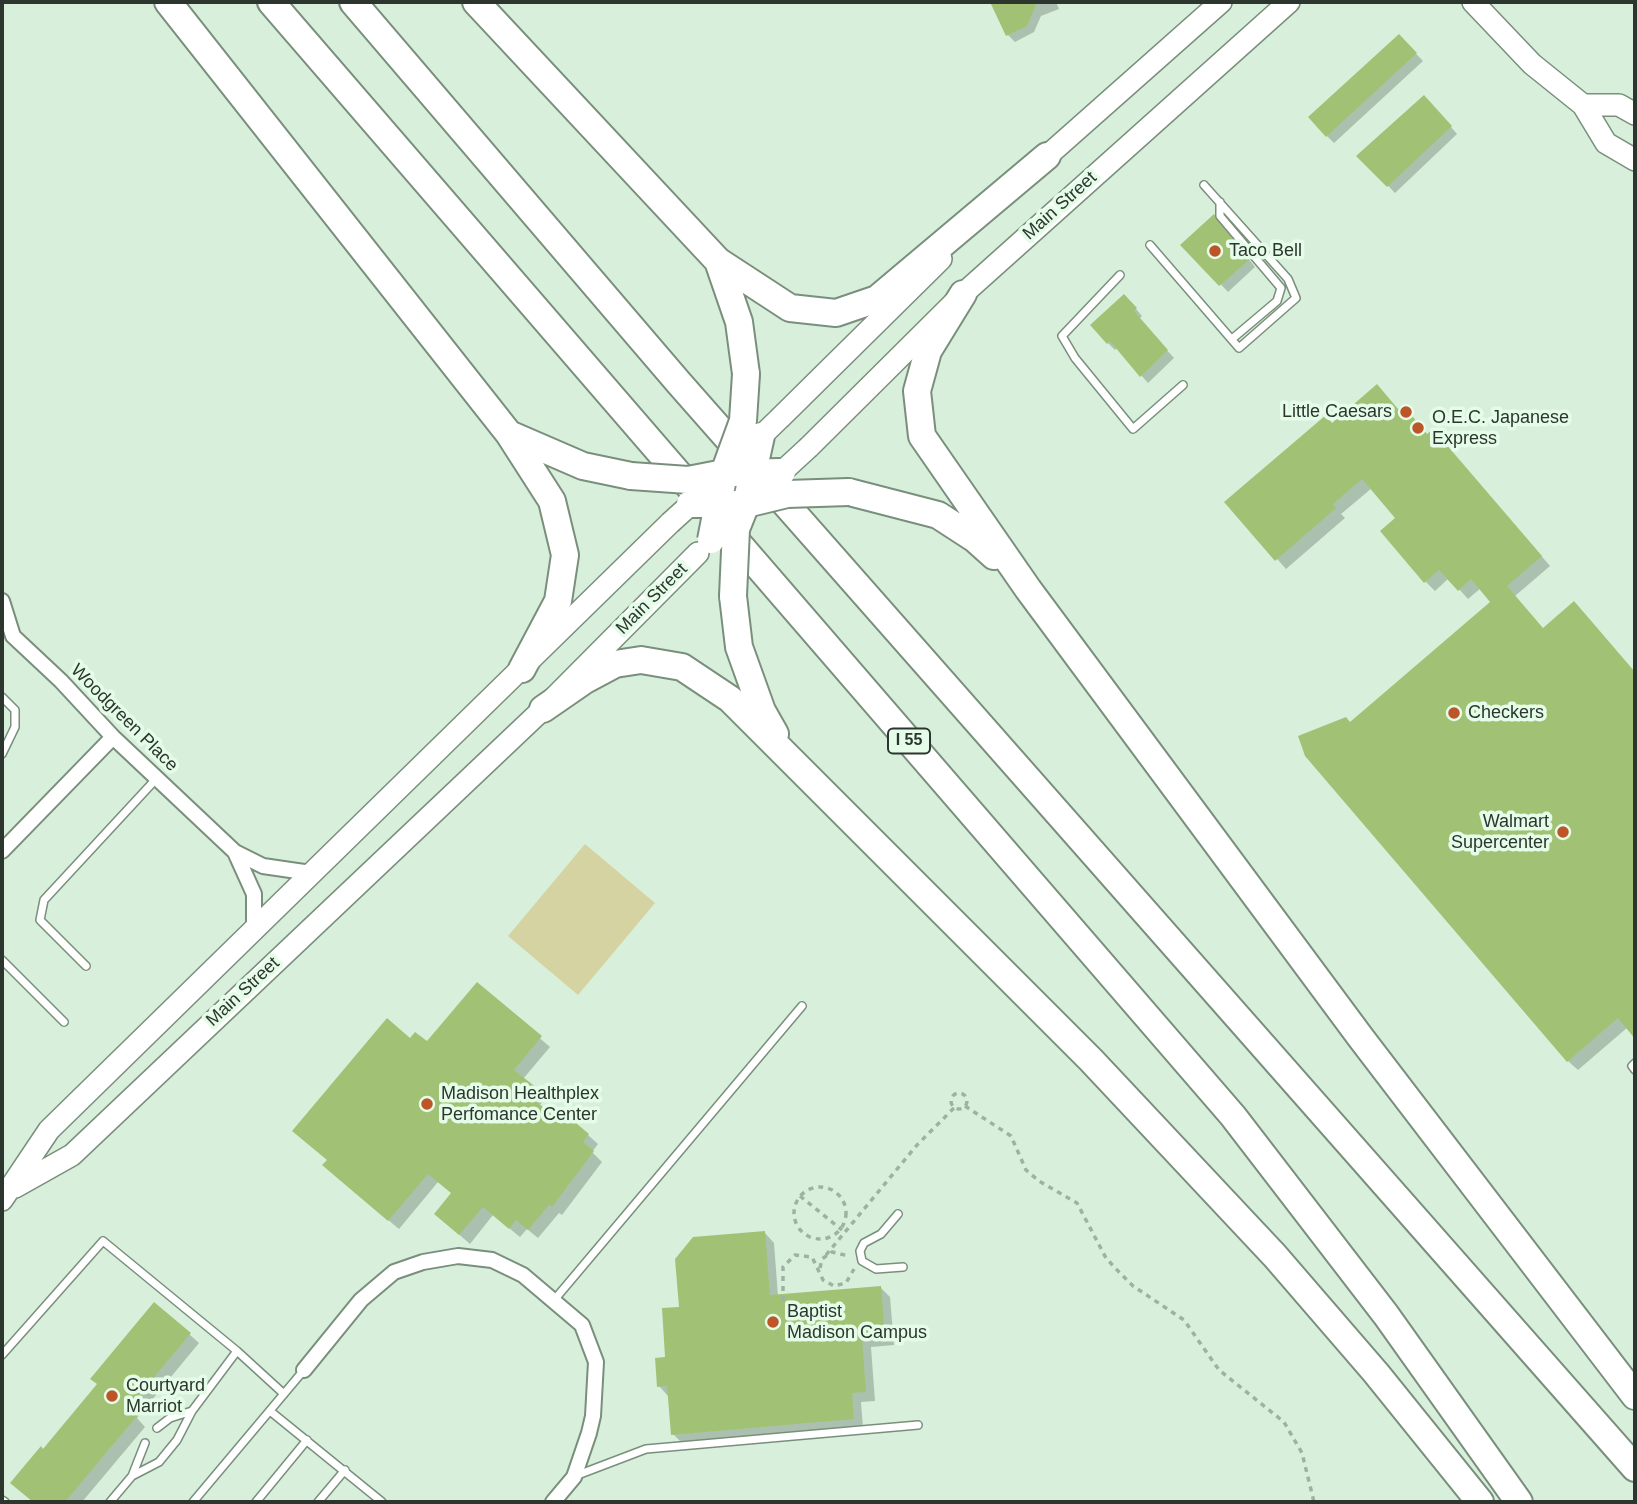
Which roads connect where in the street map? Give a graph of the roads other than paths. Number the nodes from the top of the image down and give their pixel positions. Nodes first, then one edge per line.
1 (168, 2) edge
2 (271, 2) edge
3 (352, 2) edge
4 (476, 2) edge
5 (1221, 2) edge
6 (1289, 2) edge
7 (1473, 2) edge
8 (1583, 105) junction
9 (1635, 114) edge
10 (1046, 156) junction
11 (1635, 160) edge
12 (1204, 185) dead end
13 (1220, 202) junction
14 (1150, 245) dead end
15 (718, 261) junction
16 (1120, 275) dead end
17 (963, 293) junction
18 (1232, 339) junction
19 (1183, 384) dead end
20 (509, 435) junction
21 (761, 436) joint
22 (782, 472) junction
23 (737, 473) junction
24 (720, 503) junction
25 (690, 504) junction
26 (746, 504) junction
27 (705, 547) junction
28 (1028, 589) junction
29 (2, 601) edge
30 (522, 669) junction
31 (2, 697) edge
32 (542, 709) junction
33 (113, 737) junction
34 (2, 754) edge
35 (789, 758) junction
36 (157, 779) junction
37 (2, 850) edge
38 (234, 852) junction
39 (311, 873) junction
40 (254, 930) junction
41 (2, 960) edge
42 (86, 966) dead end
43 (802, 1006) dead end
44 (64, 1022) dead end
45 (1635, 1063) edge
46 (1635, 1070) edge
47 (4, 1188) edge
48 (898, 1214) dead end
49 (903, 1267) dead end
50 (555, 1299) junction
51 (237, 1351) junction
52 (2, 1355) edge
53 (304, 1370) joint
54 (284, 1394) junction
55 (1635, 1396) edge
56 (192, 1411) junction
57 (270, 1411) junction
58 (918, 1425) dead end
59 (157, 1428) dead end
60 (307, 1440) junction
61 (145, 1443) dead end
62 (1635, 1468) edge
63 (345, 1470) junction
64 (132, 1476) junction
65 (574, 1477) junction
66 (110, 1502) edge
67 (193, 1502) edge
68 (256, 1502) edge
69 (318, 1502) edge
70 (382, 1502) edge
71 (553, 1502) edge
72 (1480, 1502) edge
73 (1519, 1502) edge

1 - 20 highway
2 - 73 highway, I 55
3 - 62 highway
4 - 15 highway
5 - 10 main road
6 - 17 main road, Main Street
7 - 8 main road
8 - 9 main road
8 - 11 main road
10 - 15 highway
10 - 21 main road, bridge
12 - 13 lane
13 - 18 lane
13 - 18 lane
14 - 18 lane
15 - 23 highway, bridge
16 - 19 lane
17 - 22 main road, Main Street, bridge
17 - 28 highway
20 - 23 highway, bridge
20 - 30 highway
21 - 23 highway, bridge
22 - 23 highway, bridge
22 - 26 main road, Main Street, bridge
23 - 24 highway, bridge
23 - 25 main road, Main Street, bridge
23 - 26 highway, bridge
24 - 25 highway, bridge
24 - 26 highway, bridge
24 - 27 highway, bridge
25 - 30 main road, Main Street, bridge
26 - 27 main road, Main Street, bridge
26 - 28 highway, bridge
26 - 35 highway, bridge
27 - 32 main road, Main Street
28 - 55 highway
29 - 33 street, Woodgreen Place
30 - 39 main road, Main Street
31 - 34 lane
32 - 35 highway
32 - 47 main road, Main Street
33 - 36 street, Woodgreen Place
33 - 37 street
35 - 72 highway
36 - 38 street, Woodgreen Place
36 - 42 lane
38 - 39 street, Woodgreen Place
38 - 40 street, Woodgreen Place
39 - 40 main road, Main Street
40 - 47 main road, Main Street
41 - 44 lane
43 - 50 lane
45 - 46 lane
48 - 49 lane
50 - 53 street
50 - 65 street
51 - 52 lane
51 - 54 lane
51 - 56 lane
53 - 54 lane
54 - 57 lane
56 - 59 lane
56 - 64 lane
57 - 60 lane
57 - 67 lane
58 - 65 lane
60 - 63 lane
60 - 68 lane
61 - 64 lane
63 - 69 lane
63 - 70 lane
64 - 66 lane
65 - 71 street

